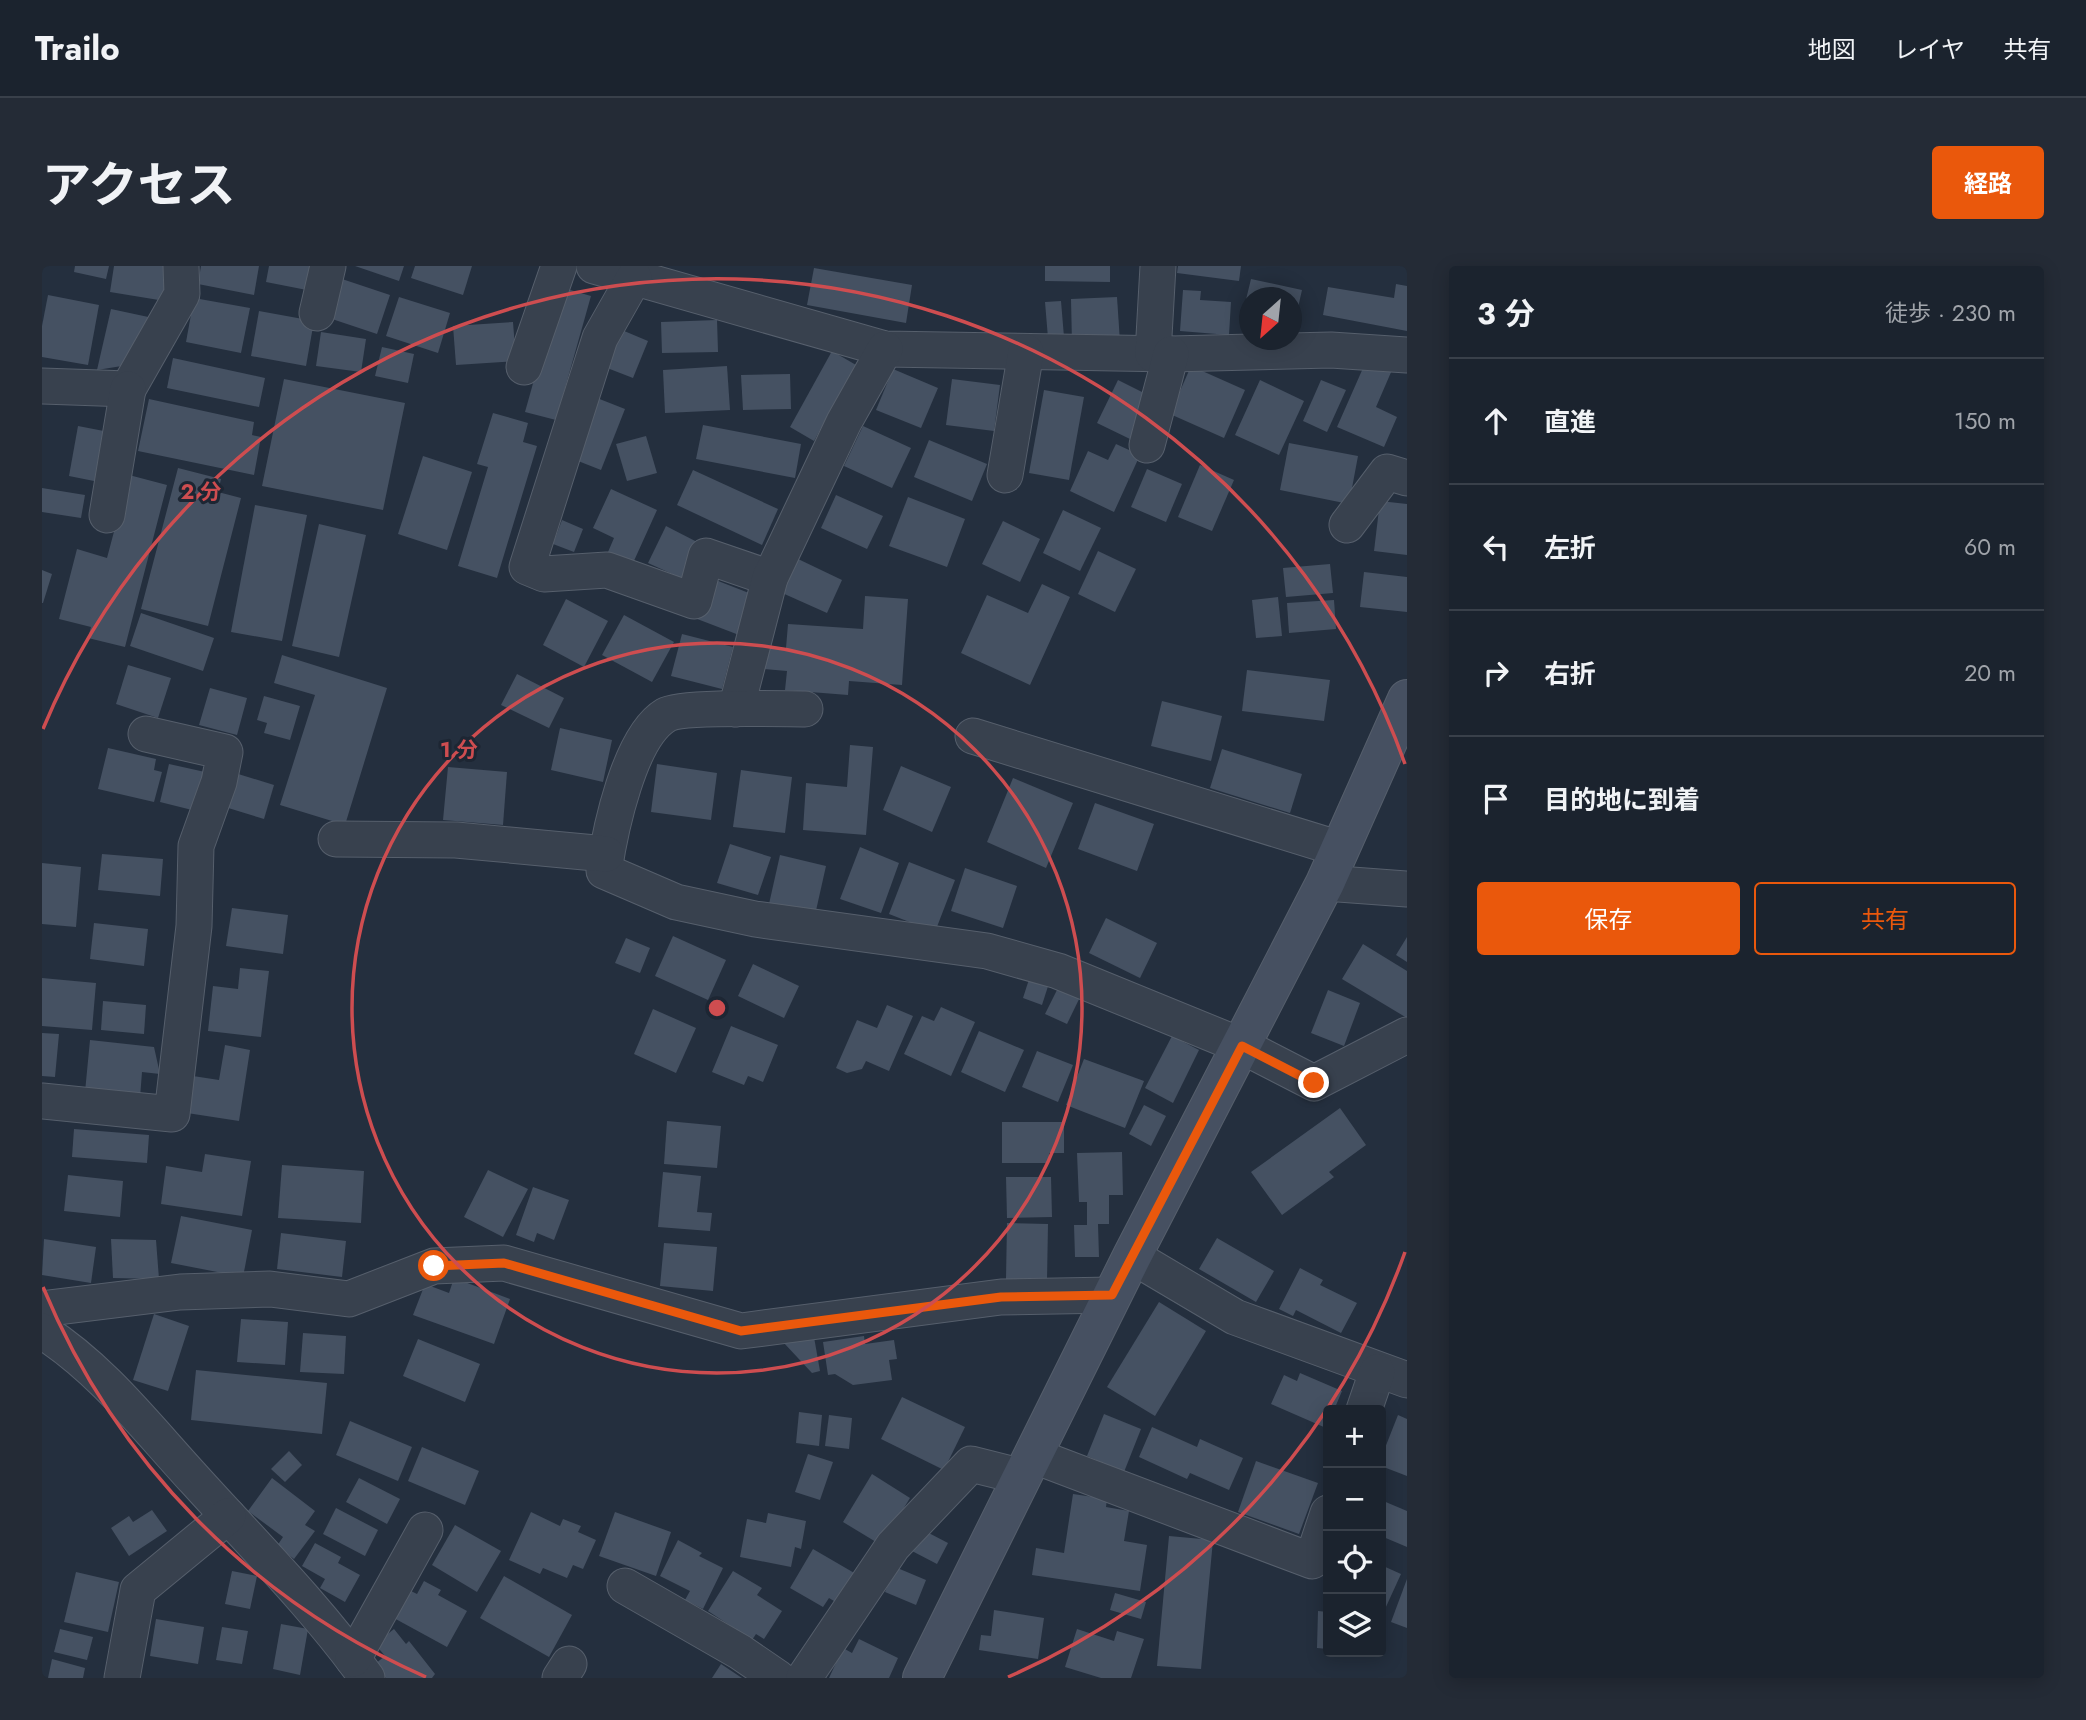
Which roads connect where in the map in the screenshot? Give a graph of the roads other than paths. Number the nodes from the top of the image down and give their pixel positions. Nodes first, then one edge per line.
1 (181, 266) edge
2 (328, 266) edge
3 (559, 266) edge
4 (594, 266) edge
5 (1158, 266) edge
6 (634, 278) junction
7 (711, 281) edge
8 (317, 313) dead end
9 (885, 349) junction
10 (1026, 352) junction
11 (1162, 354) junction
12 (1407, 355) edge
13 (524, 368) dead end
14 (42, 386) edge
15 (128, 388) junction
16 (1147, 446) dead end
17 (1005, 475) dead end
18 (1407, 478) edge
19 (107, 515) dead end
20 (1347, 525) dead end
21 (771, 578) junction
22 (1407, 699) edge
23 (736, 709) junction
24 (805, 709) dead end
25 (146, 734) dead end
26 (973, 736) dead end
27 (336, 839) dead end
28 (1340, 849) junction
29 (606, 854) junction
30 (1325, 883) junction
31 (1407, 889) edge
32 (1407, 1035) edge
33 (1242, 1046) junction
34 (42, 1101) edge
35 (1132, 1256) junction
36 (1112, 1295) junction
37 (42, 1309) edge
38 (42, 1331) edge
39 (1392, 1376) edge
40 (1368, 1405) edge
41 (1028, 1466) junction
42 (228, 1516) junction
43 (1323, 1528) edge
44 (425, 1530) dead end
45 (625, 1586) dead end
46 (360, 1668) edge
47 (122, 1678) edge
48 (778, 1678) edge
49 (804, 1678) edge
50 (922, 1678) edge

1 - 15 street
2 - 8 street
3 - 13 street
4 - 6 street
5 - 11 street
6 - 7 street
6 - 21 street
7 - 9 street
9 - 10 street
9 - 21 street
10 - 11 street
10 - 17 street
11 - 12 street
11 - 16 street
14 - 15 street
15 - 19 street
18 - 20 street
21 - 23 street
22 - 28 street
23 - 24 street
23 - 29 street
25 - 34 street
26 - 28 street
27 - 29 street
28 - 30 street
29 - 33 street
30 - 31 street
30 - 33 street
32 - 33 street
33 - 35 street
35 - 36 street
35 - 39 street
36 - 37 street
36 - 41 street
38 - 42 street
39 - 40 street
41 - 43 street
41 - 49 street
41 - 50 street
42 - 46 street
42 - 47 street
44 - 46 street
45 - 48 street

